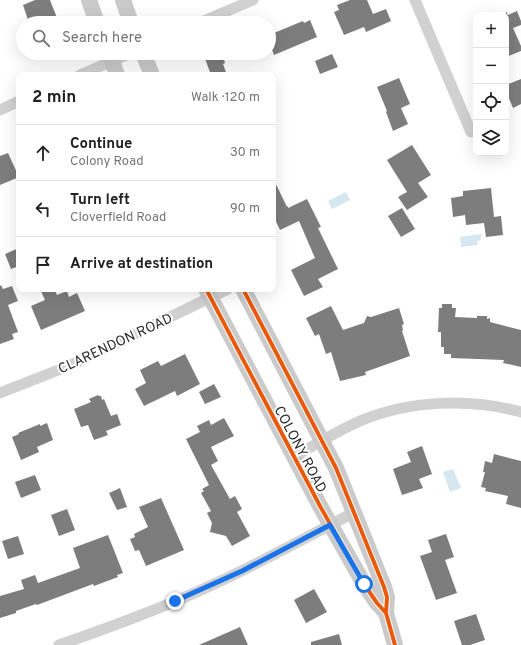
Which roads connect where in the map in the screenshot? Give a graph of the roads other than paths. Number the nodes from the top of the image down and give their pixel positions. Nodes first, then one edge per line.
1 (89, 0) edge
2 (123, 0) edge
3 (253, 0) edge
4 (415, 0) edge
5 (95, 16) edge
6 (129, 16) edge
7 (215, 16) edge
8 (146, 60) edge
9 (113, 63) edge
10 (88, 72) edge
11 (151, 72) edge
12 (16, 102) edge
13 (0, 110) edge
14 (471, 132) dead end
15 (245, 292) edge
16 (208, 293) edge
17 (0, 392) edge
18 (521, 412) edge
19 (322, 441) junction
20 (293, 457) junction
21 (354, 513) junction
22 (330, 525) junction
23 (386, 613) junction
24 (60, 645) edge
25 (395, 645) edge

1 - 5 street
2 - 6 street
3 - 7 street
4 - 14 street
8 - 11 street
9 - 10 street
12 - 13 street
15 - 19 street, COLONY ROAD
16 - 17 street, CLARENDON ROAD
16 - 20 street, COLONY ROAD
18 - 19 street
19 - 20 street
19 - 21 street, COLONY ROAD
20 - 22 street, COLONY ROAD
21 - 22 street
21 - 23 street, COLONY ROAD
22 - 23 street, COLONY ROAD
22 - 24 street
23 - 25 street, COLONY ROAD

